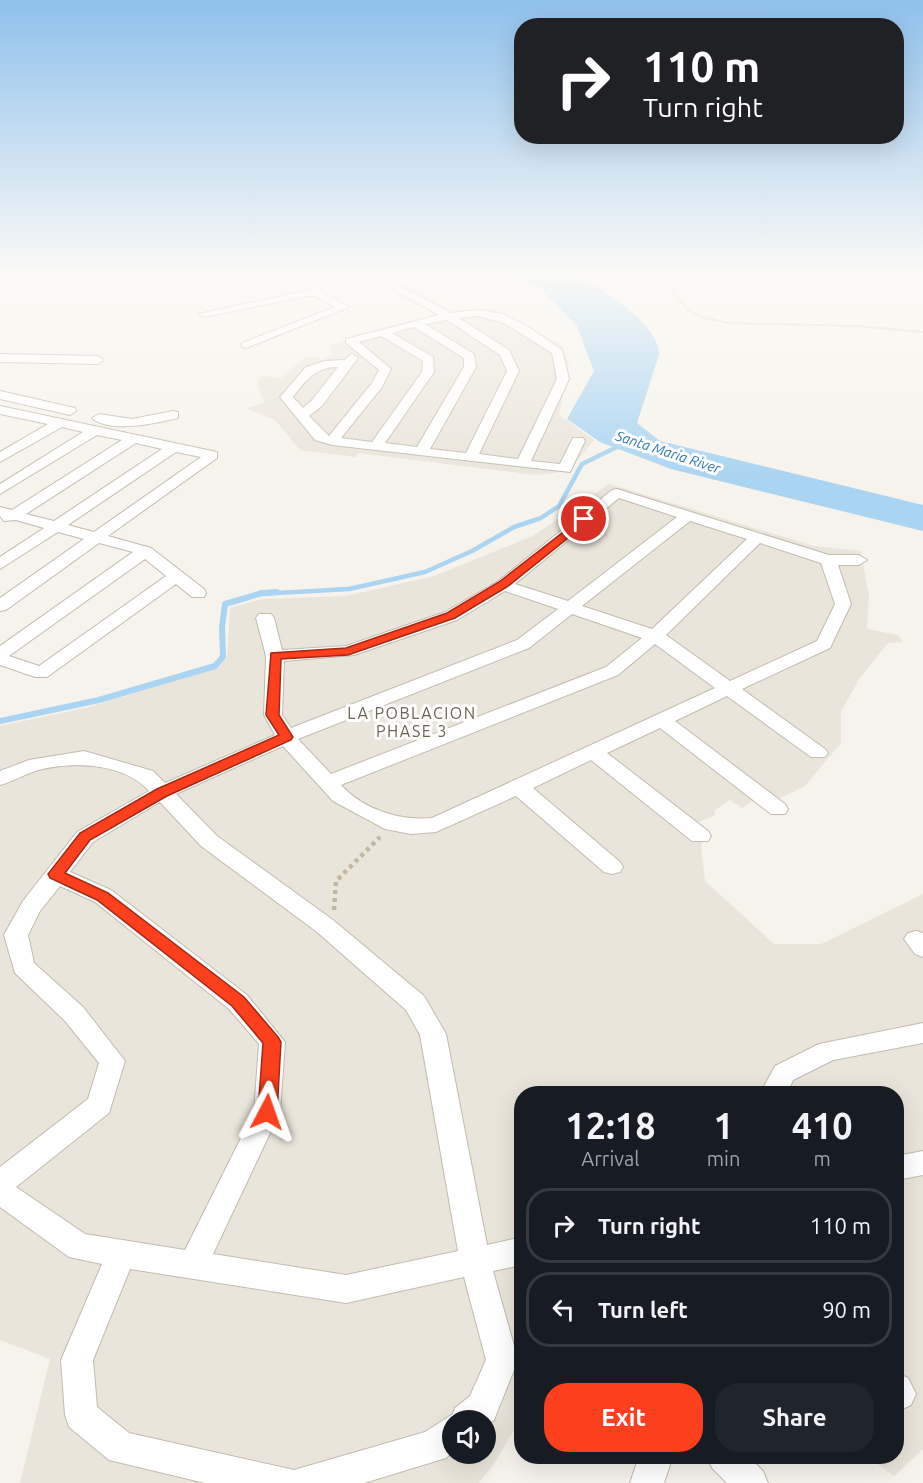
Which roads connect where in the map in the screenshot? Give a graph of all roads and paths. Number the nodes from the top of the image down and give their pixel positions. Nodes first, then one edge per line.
1 (253, 342) edge
2 (353, 342) edge
3 (400, 342) edge
4 (446, 342) edge
5 (489, 342) edge
6 (544, 342) edge
7 (246, 345) dead end
8 (361, 349) junction
9 (0, 358) edge
10 (98, 360) dead end
11 (346, 364) junction
12 (0, 395) edge
13 (0, 410) edge
14 (18, 414) junction
15 (173, 415) dead end
16 (301, 416) junction
17 (60, 423) junction
18 (0, 424) edge
19 (96, 429) junction
20 (202, 438) dead end
21 (133, 439) junction
22 (332, 441) junction
23 (578, 441) dead end
24 (376, 446) junction
25 (179, 448) junction
26 (422, 450) junction
27 (471, 456) junction
28 (0, 458) edge
29 (523, 463) junction
30 (0, 490) edge
31 (7, 513) edge
32 (689, 515) junction
33 (0, 524) edge
34 (58, 526) junction
35 (99, 537) junction
36 (758, 537) junction
37 (145, 551) junction
38 (828, 560) junction
39 (859, 560) dead end
40 (0, 564) edge
41 (177, 576) junction
42 (503, 585) junction
43 (198, 593) dead end
44 (0, 606) edge
45 (571, 608) junction
46 (265, 618) dead end
47 (655, 636) junction
48 (275, 656) junction
49 (0, 657) edge
50 (728, 689) junction
51 (661, 720) junction
52 (286, 737) junction
53 (593, 752) junction
54 (818, 753) dead end
55 (0, 779) edge
56 (328, 783) junction
57 (519, 787) junction
58 (162, 792) junction
59 (778, 809) dead end
60 (398, 824) junction
61 (700, 836) dead end
62 (612, 867) dead end
63 (56, 874) junction
64 (325, 926) junction
65 (923, 1033) edge
66 (776, 1086) edge
67 (923, 1162) edge
68 (904, 1166) edge
69 (0, 1183) edge
70 (0, 1191) edge
71 (514, 1253) edge
72 (121, 1254) junction
73 (475, 1261) junction
74 (193, 1265) junction
75 (480, 1410) edge
76 (442, 1440) edge
77 (653, 1464) edge
78 (732, 1464) edge
79 (284, 1483) edge
80 (304, 1483) edge
81 (647, 1483) edge
82 (751, 1483) edge

1 - 7 street
2 - 8 street
3 - 24 street
4 - 26 street
5 - 27 street
6 - 29 street
8 - 11 street
8 - 22 street
9 - 10 street
11 - 16 street
11 - 16 street
12 - 15 street
13 - 14 street
14 - 17 street
14 - 18 street
16 - 22 street
17 - 19 street
17 - 28 street
19 - 21 street
19 - 30 street
20 - 25 street
21 - 25 street
21 - 31 street
22 - 24 street
23 - 29 street
24 - 26 street
25 - 34 street
25 - 35 street
26 - 27 street
27 - 29 street
31 - 33 street
31 - 34 street
32 - 36 street
32 - 42 street
32 - 45 street
34 - 35 street
34 - 40 street
35 - 37 street
35 - 44 street
36 - 38 street
36 - 47 street
37 - 41 street
37 - 49 street
38 - 39 street
38 - 50 street
41 - 43 street
41 - 49 street
42 - 45 street
42 - 48 street
45 - 47 street
45 - 52 street
46 - 48 street
47 - 50 street
47 - 56 street
48 - 52 street
50 - 51 street
50 - 54 street
51 - 53 street
51 - 59 street
52 - 56 street
52 - 58 street
53 - 57 street
53 - 61 street
55 - 58 street
56 - 60 street
57 - 60 street
57 - 62 street
58 - 63 street
58 - 64 street
60 - 64 path
63 - 69 street
63 - 74 street
64 - 73 street
65 - 66 street
67 - 68 street
70 - 72 street
71 - 73 street
72 - 74 street
72 - 79 street
73 - 74 street
73 - 75 street
76 - 80 street
77 - 81 street
78 - 82 street

